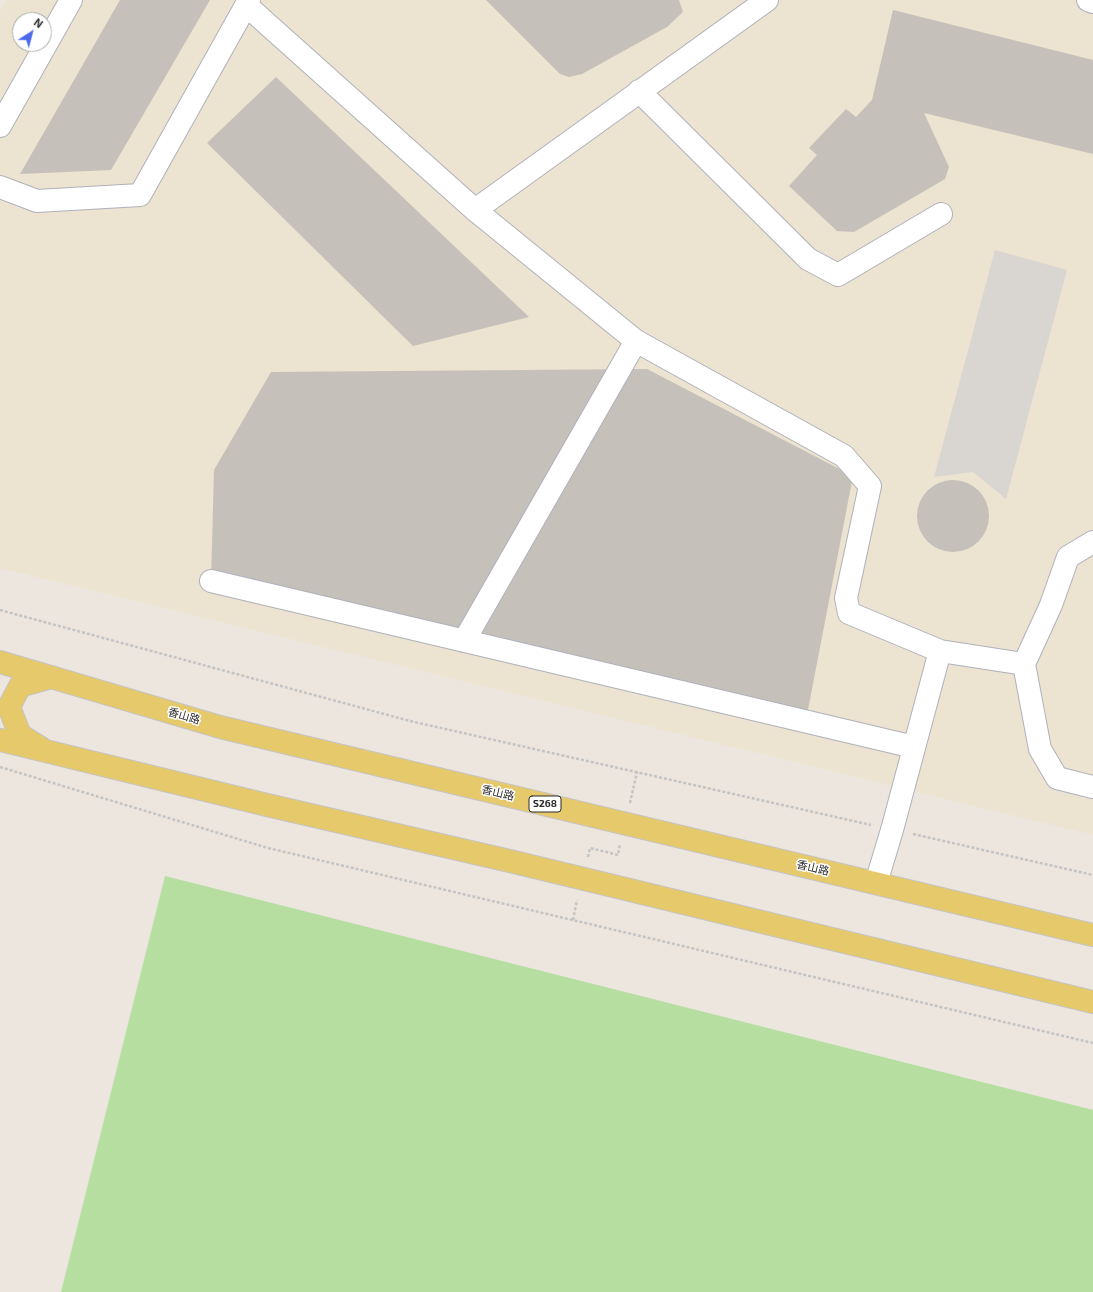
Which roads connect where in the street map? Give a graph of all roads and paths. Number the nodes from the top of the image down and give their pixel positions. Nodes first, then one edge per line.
1 (71, 0) edge
2 (767, 0) edge
3 (1088, 0) edge
4 (248, 2) edge
5 (1093, 2) edge
6 (639, 91) junction
7 (0, 126) edge
8 (0, 187) edge
9 (475, 210) junction
10 (942, 214) dead end
11 (636, 341) junction
12 (1093, 542) edge
13 (211, 581) dead end
14 (0, 610) edge
15 (464, 641) junction
16 (940, 651) junction
17 (0, 662) edge
18 (1024, 664) junction
19 (52, 677) junction
20 (0, 740) edge
21 (914, 747) junction
22 (46, 752) junction
23 (0, 767) edge
24 (638, 772) junction
25 (1093, 787) edge
26 (625, 824) junction
27 (892, 830) junction
28 (1093, 875) edge
29 (582, 878) junction
30 (876, 883) junction
31 (572, 920) junction
32 (1093, 935) edge
33 (1093, 1002) edge
34 (1093, 1043) edge

1 - 7 lane
2 - 6 lane
3 - 5 lane
4 - 8 lane
4 - 9 lane
6 - 9 lane
6 - 10 lane
9 - 11 lane
11 - 15 lane
11 - 16 lane
12 - 18 lane
13 - 15 lane
14 - 24 path
15 - 21 lane
16 - 18 lane
16 - 21 lane
17 - 19 main road, 香山路 / S268
18 - 25 lane
19 - 22 main road
19 - 26 main road, 香山路 / S268
20 - 22 main road
21 - 27 lane
22 - 29 main road
23 - 31 path
24 - 26 path
24 - 27 path
26 - 29 path
26 - 30 main road, 香山路 / S268
27 - 28 path
27 - 30 lane
29 - 31 path
29 - 33 main road
30 - 32 main road, 香山路 / S268
31 - 34 path

